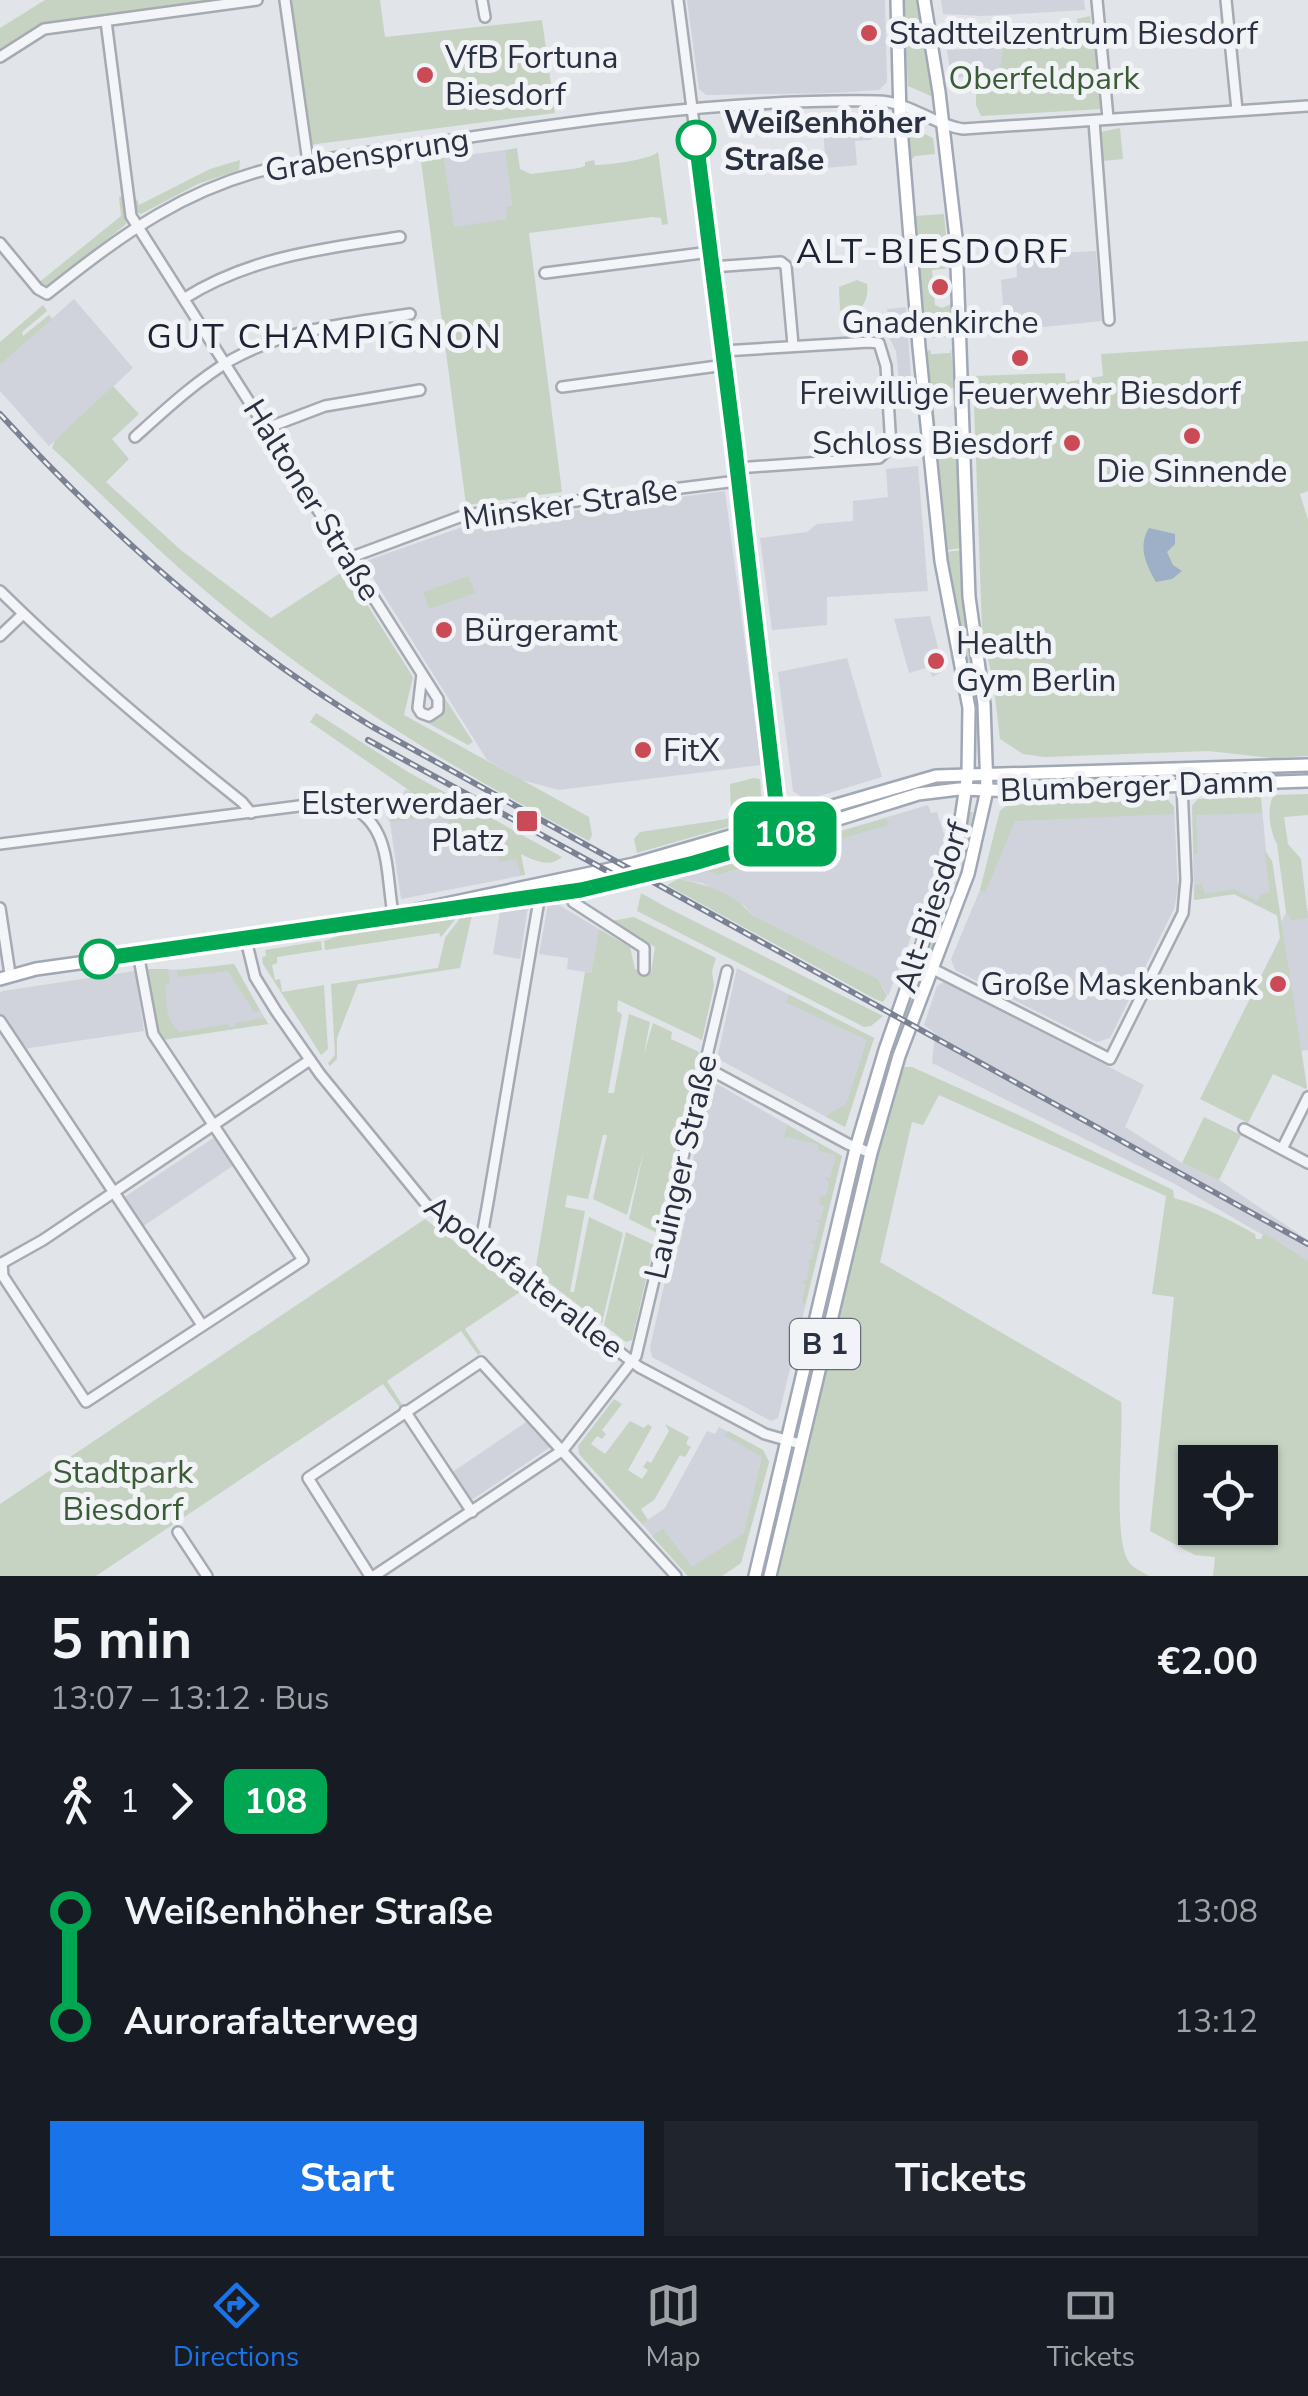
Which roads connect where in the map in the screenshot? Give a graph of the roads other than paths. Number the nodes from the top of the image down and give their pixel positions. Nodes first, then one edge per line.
1 (257, 0) edge
2 (285, 0) edge
3 (482, 0) edge
4 (678, 0) edge
5 (897, 0) edge
6 (924, 0) edge
7 (1096, 0) edge
8 (1226, 0) edge
9 (485, 17) dead end
10 (106, 21) junction
11 (0, 57) edge
12 (899, 105) junction
13 (1308, 106) edge
14 (691, 109) junction
15 (1237, 110) junction
16 (1108, 118) junction
17 (1094, 121) junction
18 (943, 125) junction
19 (308, 162) junction
20 (138, 224) junction
21 (400, 237) dead end
22 (0, 243) edge
23 (710, 252) junction
24 (712, 267) junction
25 (545, 273) dead end
26 (184, 298) junction
27 (410, 314) dead end
28 (1109, 320) dead end
29 (793, 345) junction
30 (723, 351) junction
31 (226, 364) junction
32 (725, 365) junction
33 (562, 387) dead end
34 (420, 390) dead end
35 (267, 428) junction
36 (135, 437) dead end
37 (737, 468) junction
38 (737, 481) junction
39 (349, 558) junction
40 (0, 591) edge
41 (23, 614) junction
42 (0, 636) edge
43 (422, 674) dead end
44 (1308, 765) edge
45 (1222, 767) junction
46 (968, 773) junction
47 (989, 773) junction
48 (1308, 781) edge
49 (1182, 785) junction
50 (967, 789) junction
51 (987, 790) junction
52 (250, 813) junction
53 (781, 822) junction
54 (785, 836) junction
55 (0, 844) edge
56 (567, 886) junction
57 (535, 891) junction
58 (0, 908) edge
59 (398, 914) junction
60 (246, 940) junction
61 (138, 953) junction
62 (933, 969) junction
63 (644, 970) dead end
64 (728, 971) dead end
65 (5, 976) edge
66 (0, 1021) edge
67 (310, 1060) junction
68 (705, 1067) junction
69 (1308, 1098) edge
70 (214, 1125) junction
71 (1244, 1129) dead end
72 (856, 1148) junction
73 (1282, 1149) junction
74 (871, 1153) junction
75 (1308, 1163) edge
76 (114, 1192) junction
77 (476, 1242) junction
78 (1, 1263) edge
79 (202, 1325) junction
80 (632, 1362) junction
81 (405, 1411) junction
82 (786, 1440) junction
83 (800, 1444) junction
84 (563, 1450) junction
85 (472, 1512) junction
86 (178, 1532) dead end
87 (208, 1576) edge
88 (372, 1576) edge
89 (676, 1576) edge
90 (755, 1576) edge
91 (770, 1576) edge

1 - 10 street
2 - 19 street
3 - 9 street
4 - 14 street
5 - 12 main road, Alt-Biesdorf / B 1
6 - 18 main road, Alt-Biesdorf / B 1
7 - 16 street
8 - 15 street
10 - 11 street
10 - 20 street, Haltoner Straße
12 - 14 street, Grabensprung
12 - 18 street
12 - 46 main road, Alt-Biesdorf / B 1
13 - 15 street
14 - 19 street, Grabensprung
14 - 23 street
15 - 16 street
16 - 17 street
17 - 18 street
17 - 28 street
18 - 47 main road, Alt-Biesdorf / B 1
19 - 20 street, Grabensprung
20 - 22 street, Grabensprung
20 - 26 street, Haltoner Straße
21 - 26 street
23 - 24 street
23 - 25 street
24 - 29 street
24 - 30 street
26 - 31 street, Haltoner Straße
27 - 31 street
29 - 30 street
29 - 37 street
30 - 32 street
31 - 35 street, Haltoner Straße
31 - 36 street
32 - 33 street
32 - 37 street
34 - 35 street
35 - 39 street, Haltoner Straße
37 - 38 street
38 - 39 street, Minsker Straße
38 - 53 street
39 - 43 street, Haltoner Straße
40 - 41 street
41 - 42 street
41 - 52 street
44 - 45 main road, Blumberger Damm
45 - 47 main road, Blumberger Damm
45 - 49 main road
46 - 47 main road, Blumberger Damm
46 - 50 main road, Alt-Biesdorf / B 1
46 - 53 main road, Blumberger Damm
47 - 51 main road, Alt-Biesdorf / B 1
48 - 49 main road, Blumberger Damm
49 - 51 main road, Blumberger Damm
49 - 62 street
50 - 51 main road, Blumberger Damm
50 - 54 main road, Blumberger Damm
50 - 72 main road, Alt-Biesdorf / B 1
51 - 62 main road, Alt-Biesdorf / B 1
52 - 55 street
52 - 59 street
53 - 54 street
53 - 56 main road, Blumberger Damm
54 - 56 main road, Blumberger Damm
56 - 57 main road
56 - 63 street
57 - 59 main road
57 - 77 street
58 - 65 street
59 - 60 main road
60 - 61 main road
60 - 67 street, Apollofalterallee
61 - 65 main road
61 - 70 street
62 - 74 main road, Alt-Biesdorf / B 1
64 - 68 street, Lauinger Straße
66 - 76 street
67 - 70 street
67 - 77 street, Apollofalterallee
68 - 72 street
68 - 80 street, Lauinger Straße
69 - 73 street
70 - 76 street
70 - 79 street
71 - 73 street
72 - 74 street
72 - 82 main road, Alt-Biesdorf / B 1
73 - 75 street
74 - 83 main road, Alt-Biesdorf / B 1
76 - 78 street
76 - 79 street
77 - 80 street, Apollofalterallee
78 - 79 street
80 - 82 street, Apollofalterallee
80 - 84 street
81 - 84 street
81 - 85 street
81 - 88 street
82 - 83 street, Apollofalterallee
82 - 90 main road, Alt-Biesdorf / B 1
83 - 91 main road, Alt-Biesdorf / B 1
84 - 85 street
84 - 89 street
85 - 88 street
86 - 87 street

